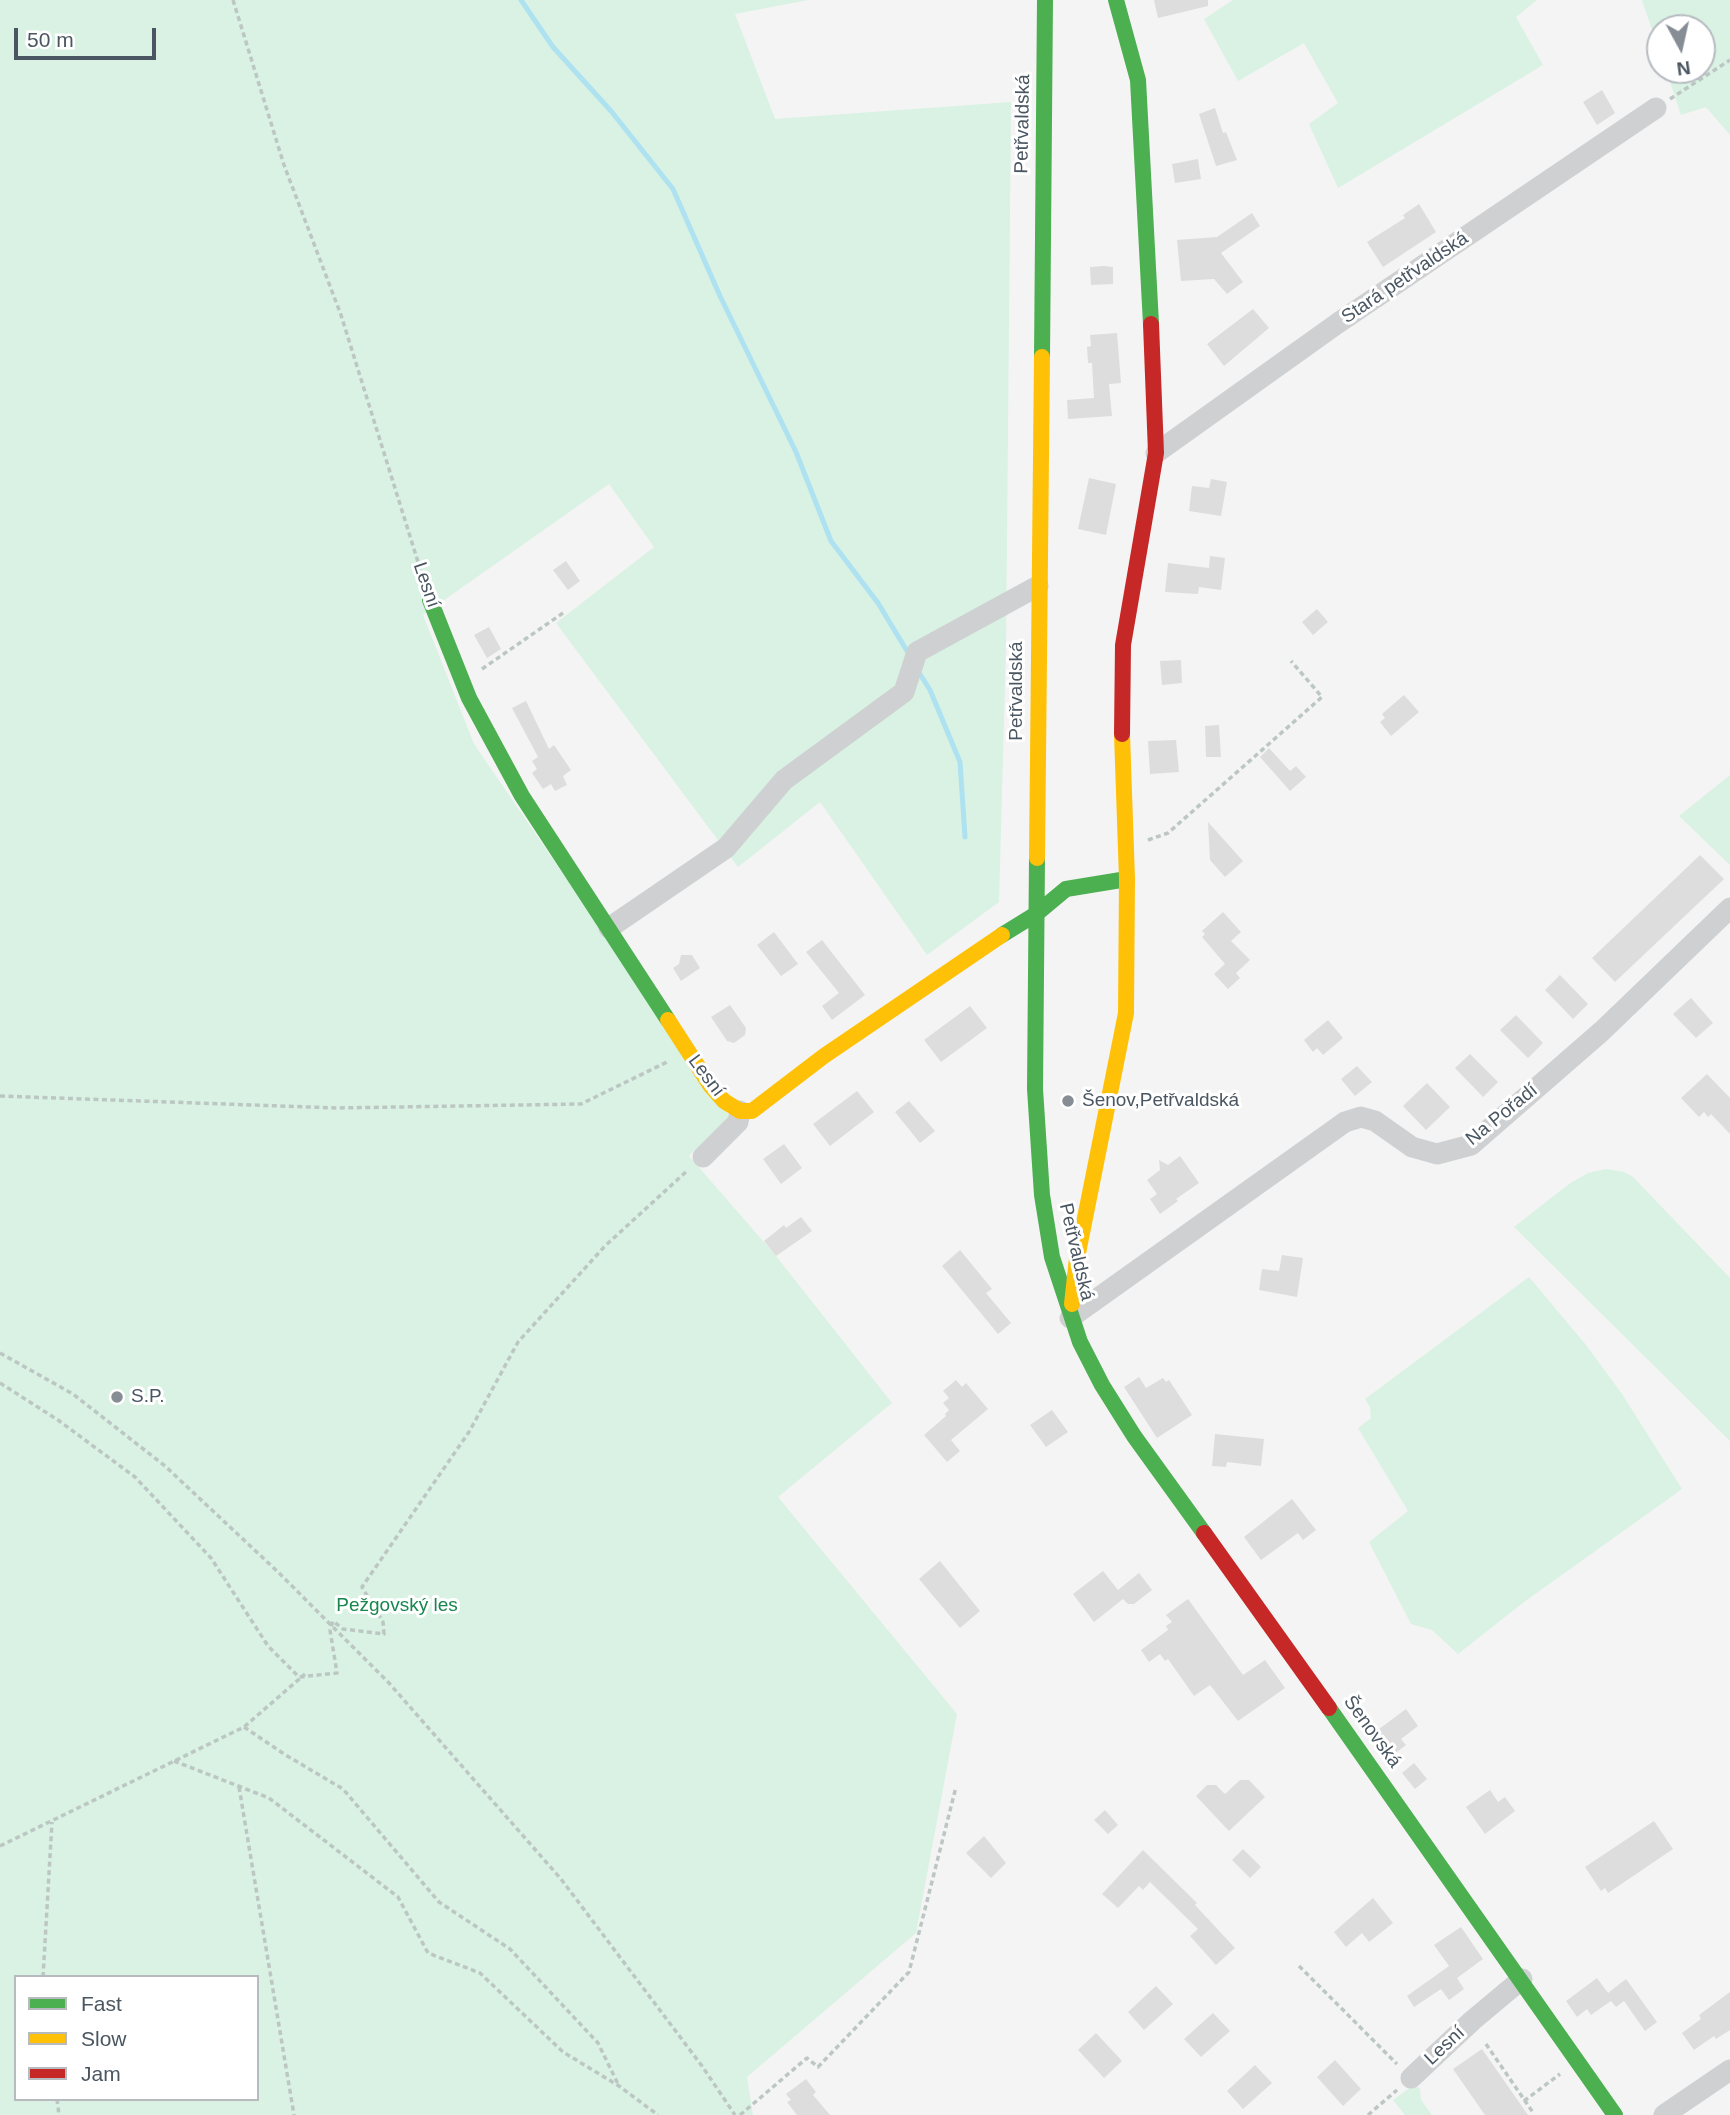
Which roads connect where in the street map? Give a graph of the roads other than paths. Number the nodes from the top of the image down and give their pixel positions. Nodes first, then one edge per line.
1 (1045, 0) edge
2 (1116, 0) edge
3 (1656, 108) road end
4 (1156, 453) junction
5 (1038, 586) junction
6 (430, 600) road end
7 (1127, 879) junction
8 (1730, 908) edge
9 (1036, 914) junction
10 (609, 928) junction
11 (740, 1111) junction
12 (703, 1157) road end
13 (1070, 1318) junction
14 (1096, 1373) joint
15 (1522, 1979) junction
16 (1730, 2070) edge
17 (1411, 2078) road end
18 (1615, 2115) edge
19 (1664, 2115) edge

1 - 5 street, Petřvaldská
2 - 4 street
3 - 4 street, Stará petřvaldská
4 - 7 street
5 - 9 street, Petřvaldská
5 - 10 street
6 - 10 street, Lesní
7 - 9 street
7 - 13 street
8 - 13 street, Na Pořadí
9 - 11 street, Lesní
9 - 13 street, Petřvaldská
10 - 11 street, Lesní
11 - 12 street, Lesní
13 - 14 street, Petřvaldská
14 - 15 street, Šenovská
15 - 17 street, Lesní
15 - 18 street, Šenovská
16 - 19 street

